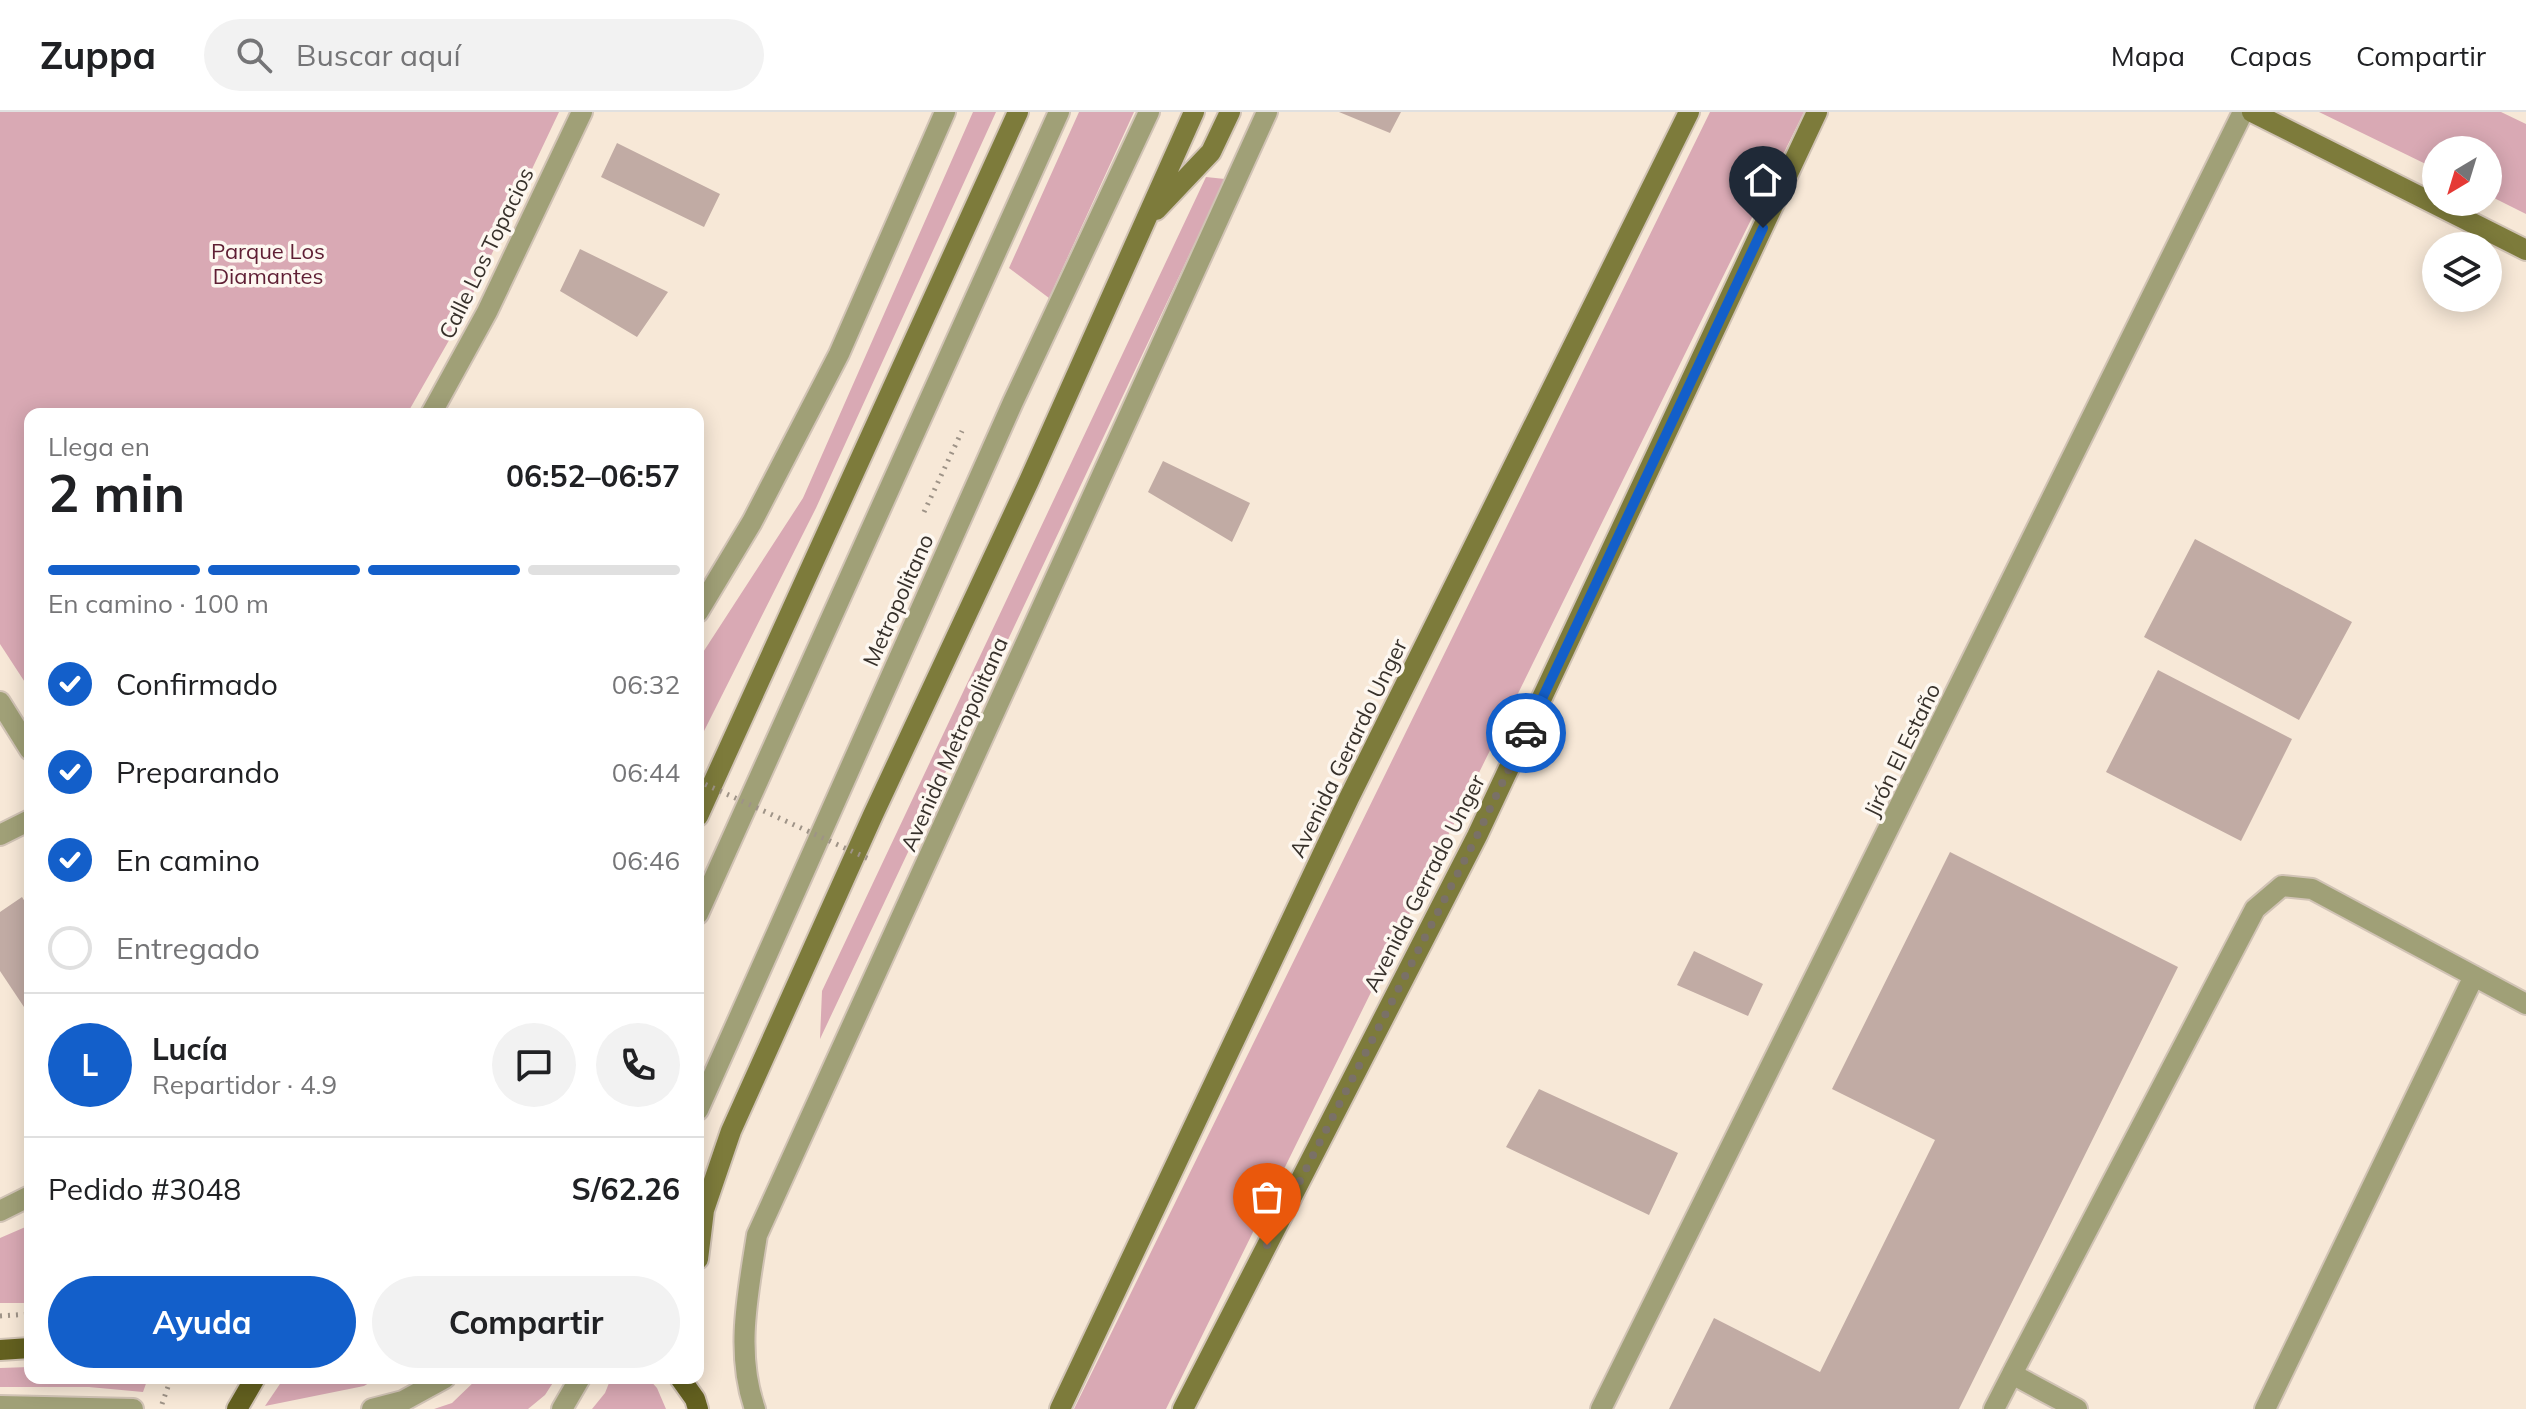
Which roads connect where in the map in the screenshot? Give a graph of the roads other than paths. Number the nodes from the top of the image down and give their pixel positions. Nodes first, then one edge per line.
1 (582, 112) edge
2 (945, 112) edge
3 (1018, 112) edge
4 (1059, 112) edge
5 (1149, 112) edge
6 (1194, 112) edge
7 (1230, 112) edge
8 (1267, 112) edge
9 (1689, 112) edge
10 (1817, 112) edge
11 (2243, 112) edge
12 (2252, 112) edge
13 (1145, 222) junction
14 (2526, 250) edge
15 (434, 408) edge
16 (704, 602) edge
17 (0, 702) edge
18 (24, 740) edge
19 (704, 803) edge
20 (24, 823) edge
21 (0, 835) edge
22 (704, 901) edge
23 (2474, 976) junction
24 (2526, 1004) edge
25 (704, 1096) edge
26 (24, 1199) edge
27 (704, 1210) edge
28 (0, 1211) edge
29 (24, 1348) edge
30 (0, 1350) edge
31 (2012, 1374) junction
32 (252, 1384) edge
33 (434, 1384) edge
34 (577, 1384) edge
35 (0, 1406) edge
36 (1067, 1407) edge
37 (133, 1409) edge
38 (237, 1409) edge
39 (372, 1409) edge
40 (562, 1409) edge
41 (755, 1409) edge
42 (1183, 1409) edge
43 (1601, 1409) edge
44 (1994, 1409) edge
45 (2077, 1409) edge
46 (2265, 1409) edge

1 - 15 street, Calle Los Topacios
2 - 16 street
3 - 19 main road
4 - 22 street
5 - 25 street, Metropolitano
6 - 13 main road, Avenida Metropolitana
7 - 13 main road
8 - 41 street, Avenida Metropolitana
9 - 36 main road, Avenida Gerardo Unger
10 - 42 main road, Avenida Gerrado Unger
11 - 43 street, Jirón El Estaño
12 - 14 main road
13 - 27 main road, Avenida Metropolitana
17 - 18 street
20 - 21 street
23 - 24 street
23 - 31 street
23 - 46 street
26 - 28 street
29 - 30 main road
31 - 44 street
31 - 45 street
32 - 38 main road
33 - 39 street
34 - 40 street
35 - 37 street

